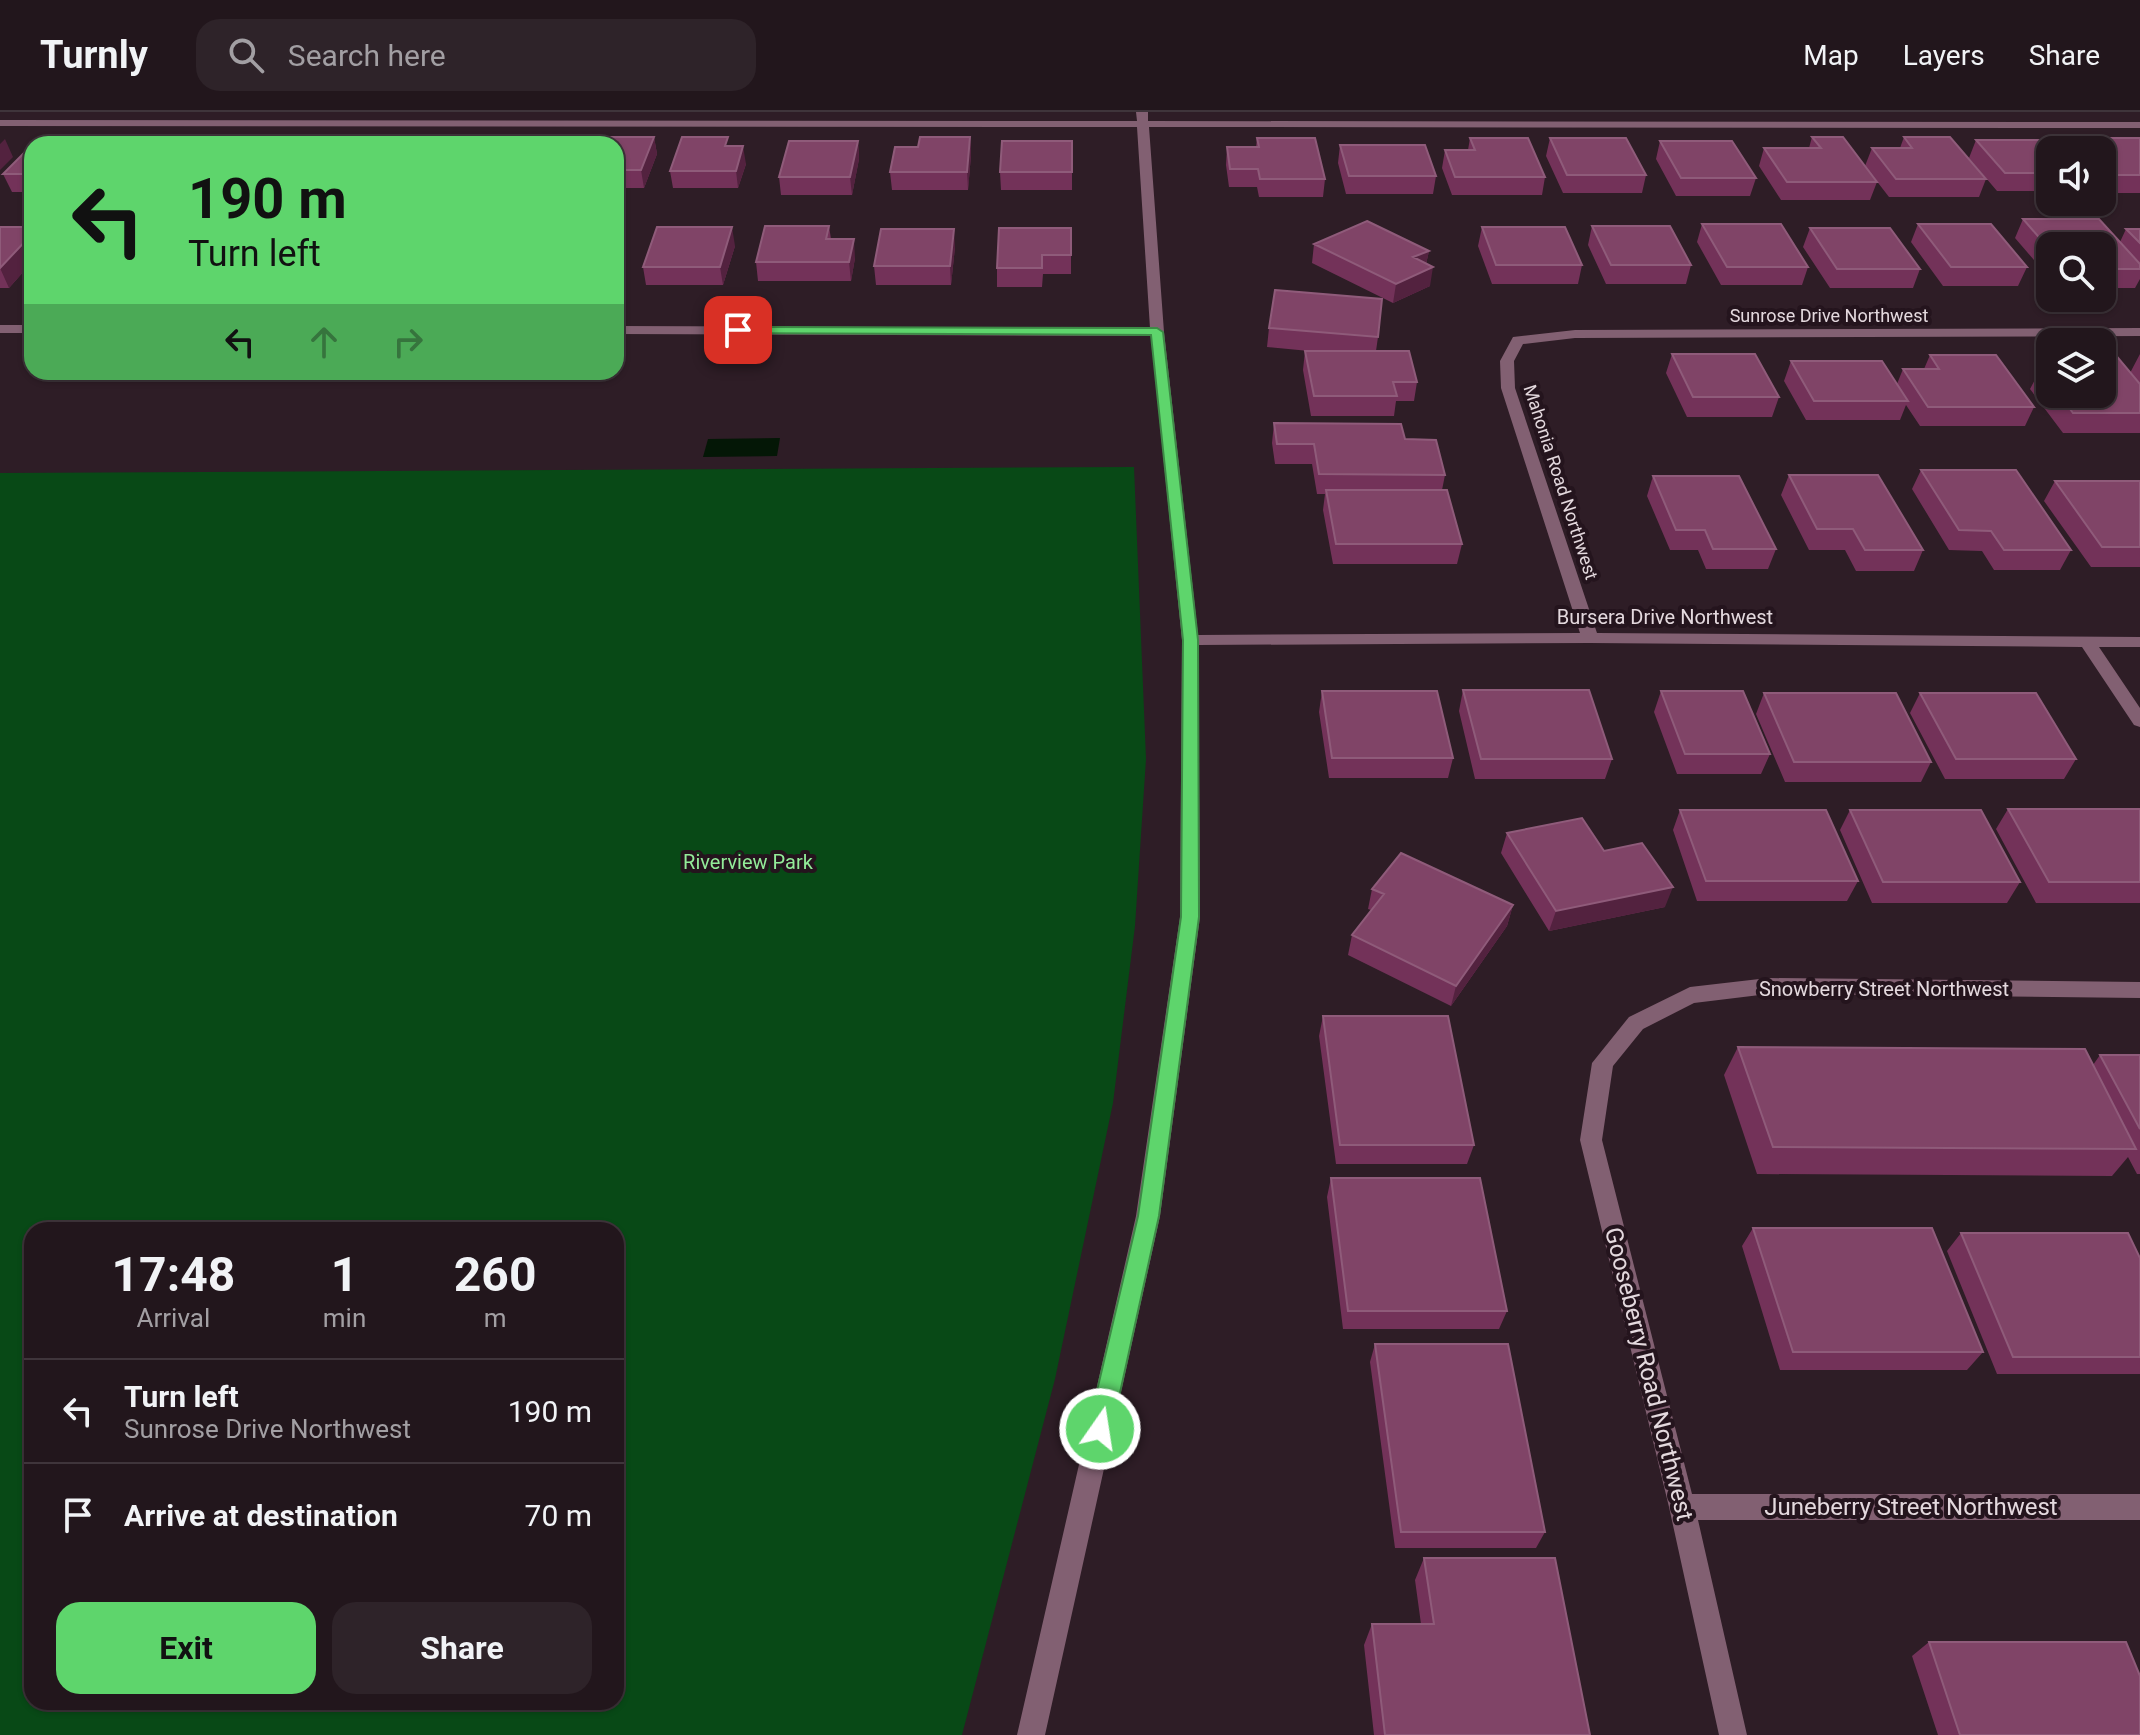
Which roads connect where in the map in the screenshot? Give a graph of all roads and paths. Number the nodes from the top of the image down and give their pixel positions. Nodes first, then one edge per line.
1 (1143, 118) edge
2 (0, 123) edge
3 (2140, 125) edge
4 (0, 329) edge
5 (24, 329) edge
6 (624, 330) edge
7 (1157, 332) junction
8 (2140, 332) edge
9 (1518, 340) joint
10 (1590, 638) junction
11 (1190, 640) junction
12 (2087, 642) junction
13 (2140, 642) edge
14 (2140, 721) edge
15 (2140, 990) edge
16 (1636, 1023) joint
17 (1682, 1507) junction
18 (2140, 1507) edge
19 (1031, 1735) edge
20 (1733, 1735) edge

1 - 2 street
1 - 3 street
1 - 7 street
4 - 5 street
6 - 7 street
7 - 11 street
8 - 9 street, Sunrose Drive Northwest
9 - 10 street, Mahonia Road Northwest
10 - 11 street, Bursera Drive Northwest
10 - 12 street, Bursera Drive Northwest
11 - 19 street
12 - 13 street, Bursera Drive Northwest
12 - 14 street
15 - 16 street, Snowberry Street Northwest
16 - 17 street, Gooseberry Road Northwest
17 - 18 street, Juneberry Street Northwest
17 - 20 street, Gooseberry Road Northwest

